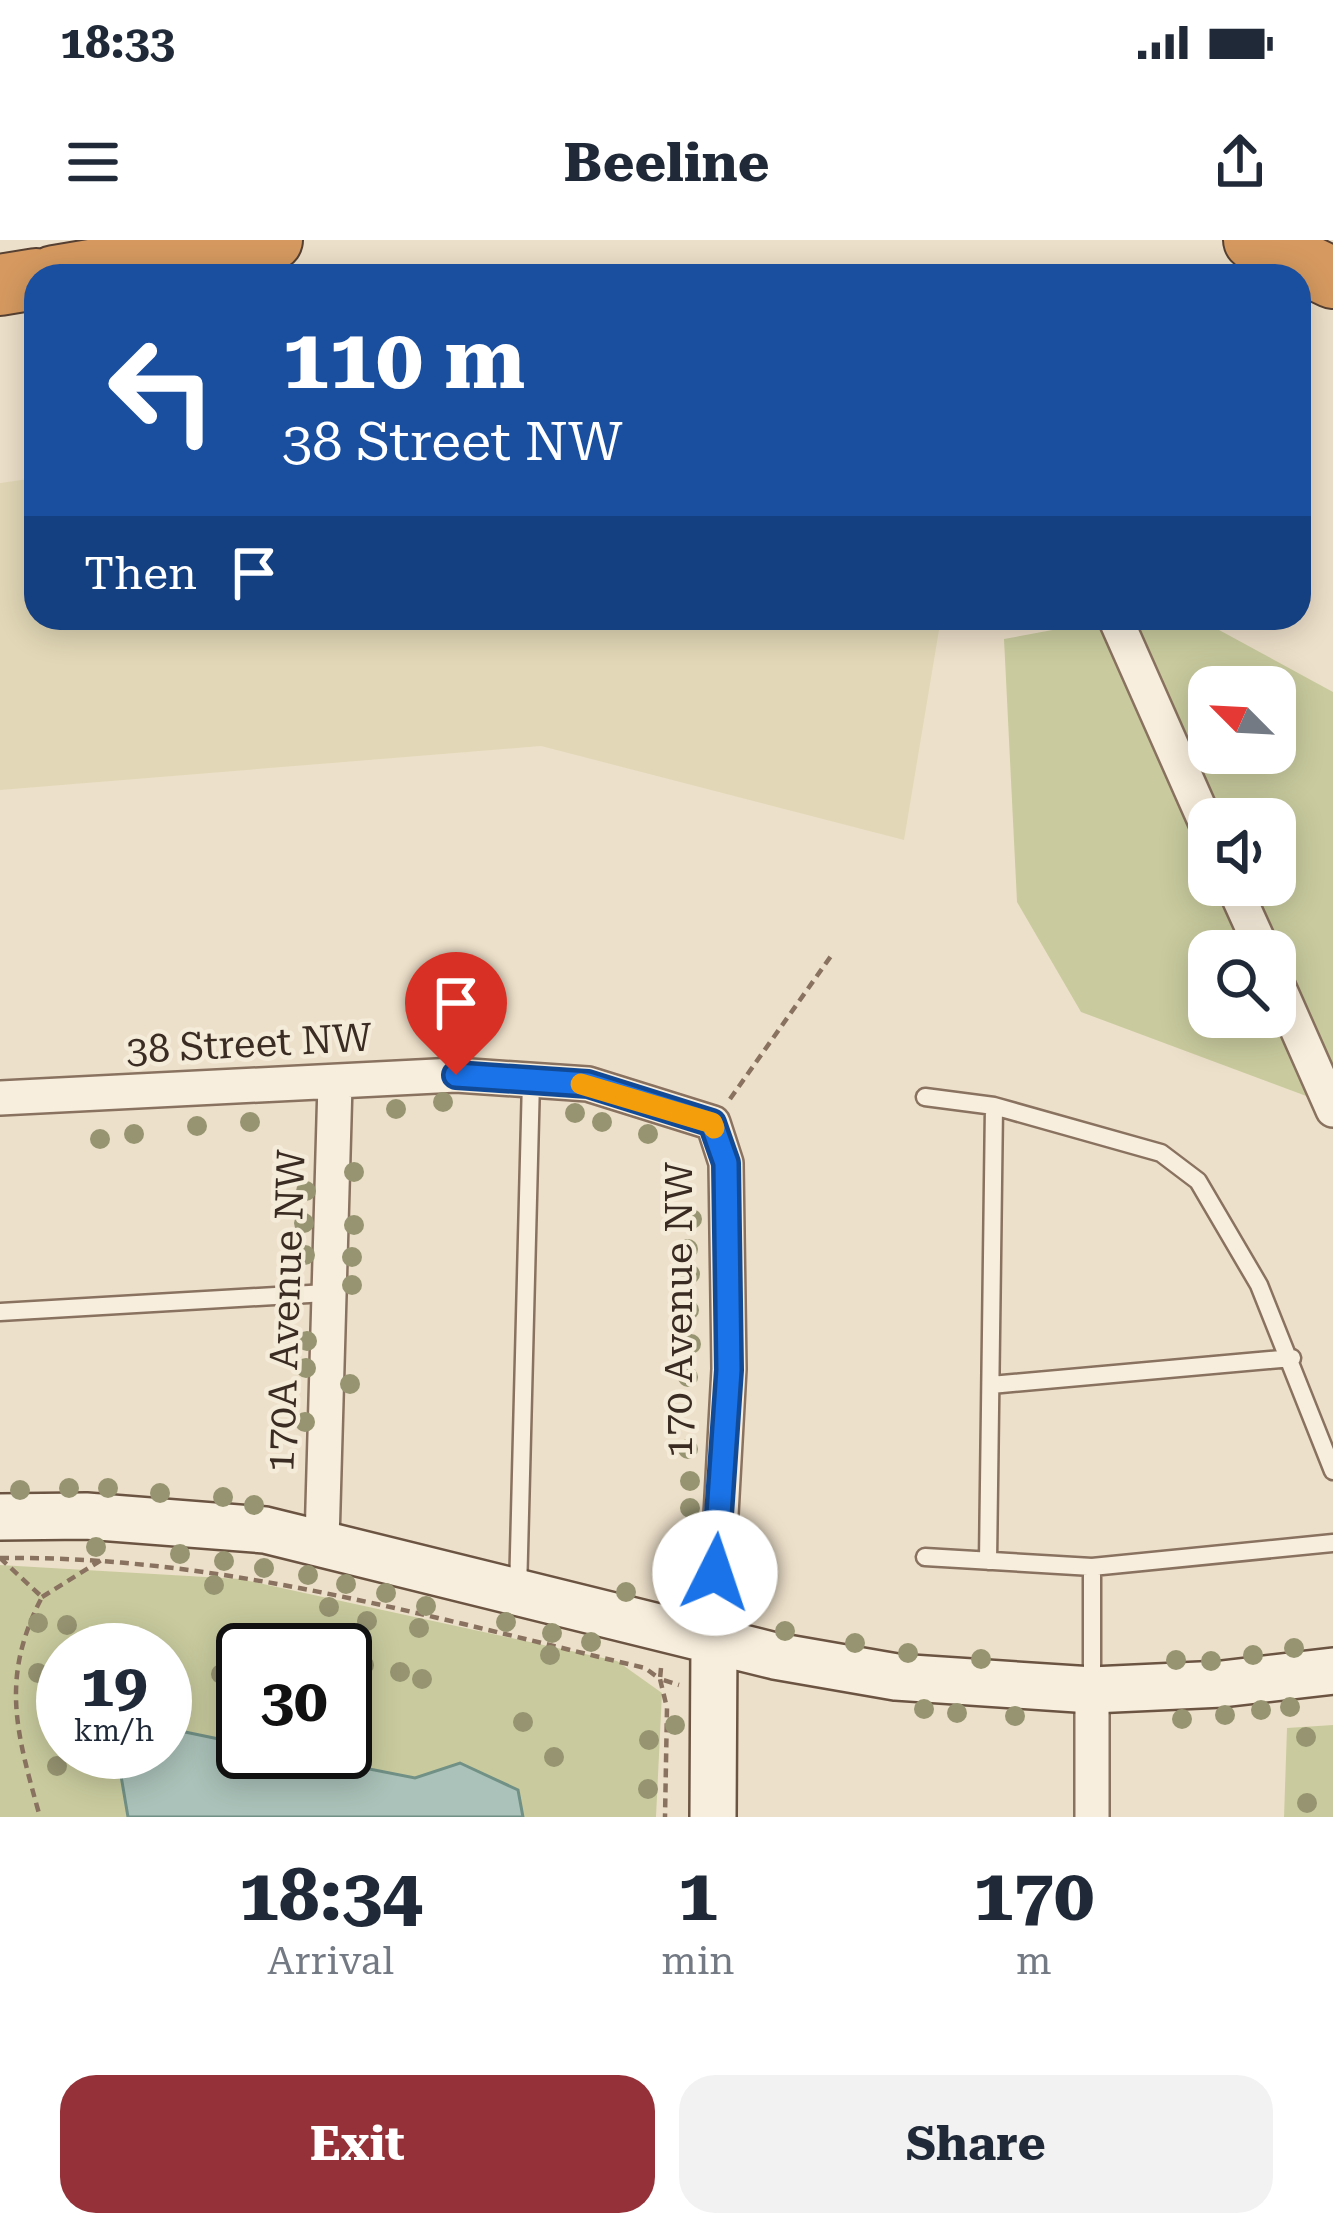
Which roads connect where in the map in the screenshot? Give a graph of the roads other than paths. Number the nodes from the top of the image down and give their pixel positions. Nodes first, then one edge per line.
1 (272, 240) edge
2 (1254, 240) edge
3 (127, 264) edge
4 (1304, 264) edge
5 (1120, 630) edge
6 (1195, 798) edge
7 (1296, 1026) edge
8 (531, 1080) junction
9 (335, 1084) junction
10 (925, 1097) dead end
11 (0, 1098) edge
12 (994, 1106) junction
13 (1333, 1110) edge
14 (712, 1123) joint
15 (326, 1293) junction
16 (0, 1312) edge
17 (1292, 1358) junction
18 (991, 1385) junction
19 (1333, 1471) edge
20 (0, 1517) edge
21 (322, 1541) junction
22 (1333, 1543) edge
23 (926, 1557) dead end
24 (988, 1561) junction
25 (1092, 1567) junction
26 (518, 1593) junction
27 (714, 1642) junction
28 (1333, 1671) edge
29 (1092, 1690) junction
30 (713, 1817) edge
31 (1092, 1817) edge

1 - 3 highway
2 - 4 highway
5 - 6 street
7 - 13 street
8 - 9 street, 38 Street NW
8 - 14 street, 38 Street NW
8 - 26 lane
9 - 11 street, 38 Street NW
9 - 15 street, 170A Avenue NW
10 - 12 lane
12 - 17 lane
12 - 18 lane
14 - 27 street, 170 Avenue NW
15 - 16 lane
15 - 21 street, 170A Avenue NW
17 - 18 lane
17 - 19 lane
18 - 24 lane
20 - 21 street
21 - 26 street
22 - 25 lane
23 - 24 lane
24 - 25 lane
25 - 29 lane
26 - 27 street
27 - 29 street
27 - 30 street
28 - 29 street
29 - 31 street

